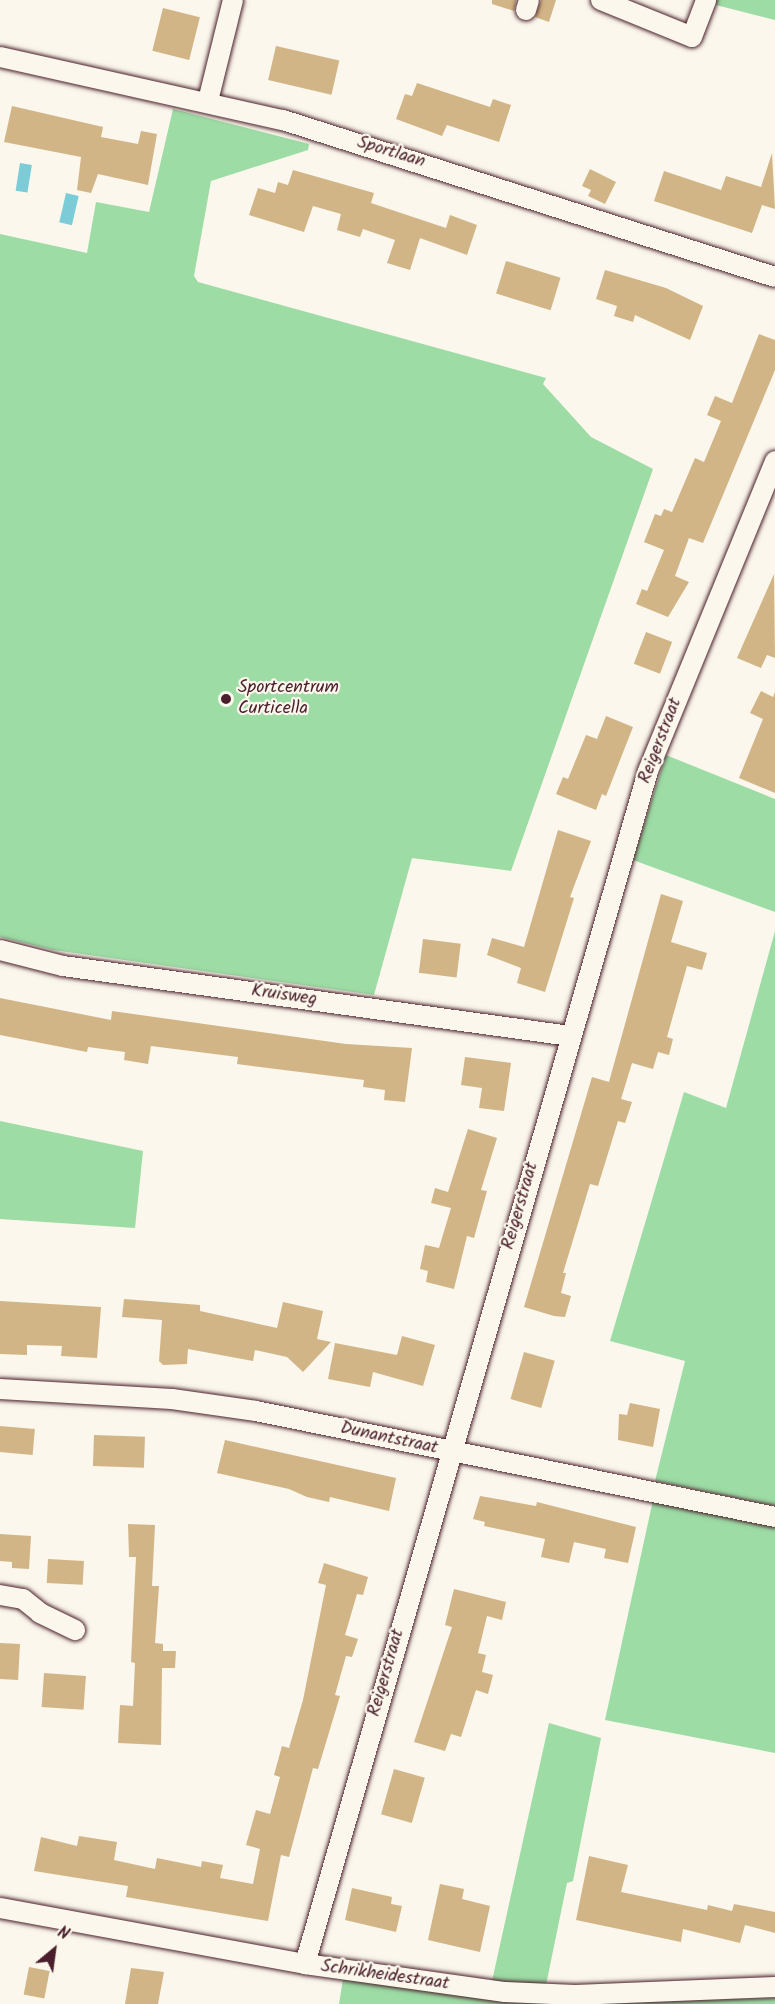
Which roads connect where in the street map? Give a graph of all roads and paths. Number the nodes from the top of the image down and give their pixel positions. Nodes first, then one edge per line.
1 (232, 0) edge
2 (601, 0) edge
3 (705, 0) edge
4 (0, 57) edge
5 (208, 101) junction
6 (775, 277) edge
7 (775, 461) edge
8 (0, 950) edge
9 (570, 1036) junction
10 (0, 1389) edge
11 (450, 1452) junction
12 (775, 1517) edge
13 (0, 1595) edge
14 (75, 1630) dead end
15 (0, 1908) edge
16 (305, 1964) junction
17 (775, 1987) edge

1 - 5 street
2 - 3 street
4 - 5 street, Sportlaan
5 - 6 street, Sportlaan
7 - 9 street, Reigerstraat
8 - 9 street, Kruisweg
9 - 11 street, Reigerstraat
10 - 11 street, Dunantstraat
11 - 12 street, Dunantstraat
11 - 16 street, Reigerstraat
13 - 14 street
15 - 16 street, Schrikheidestraat
16 - 17 street, Schrikheidestraat

